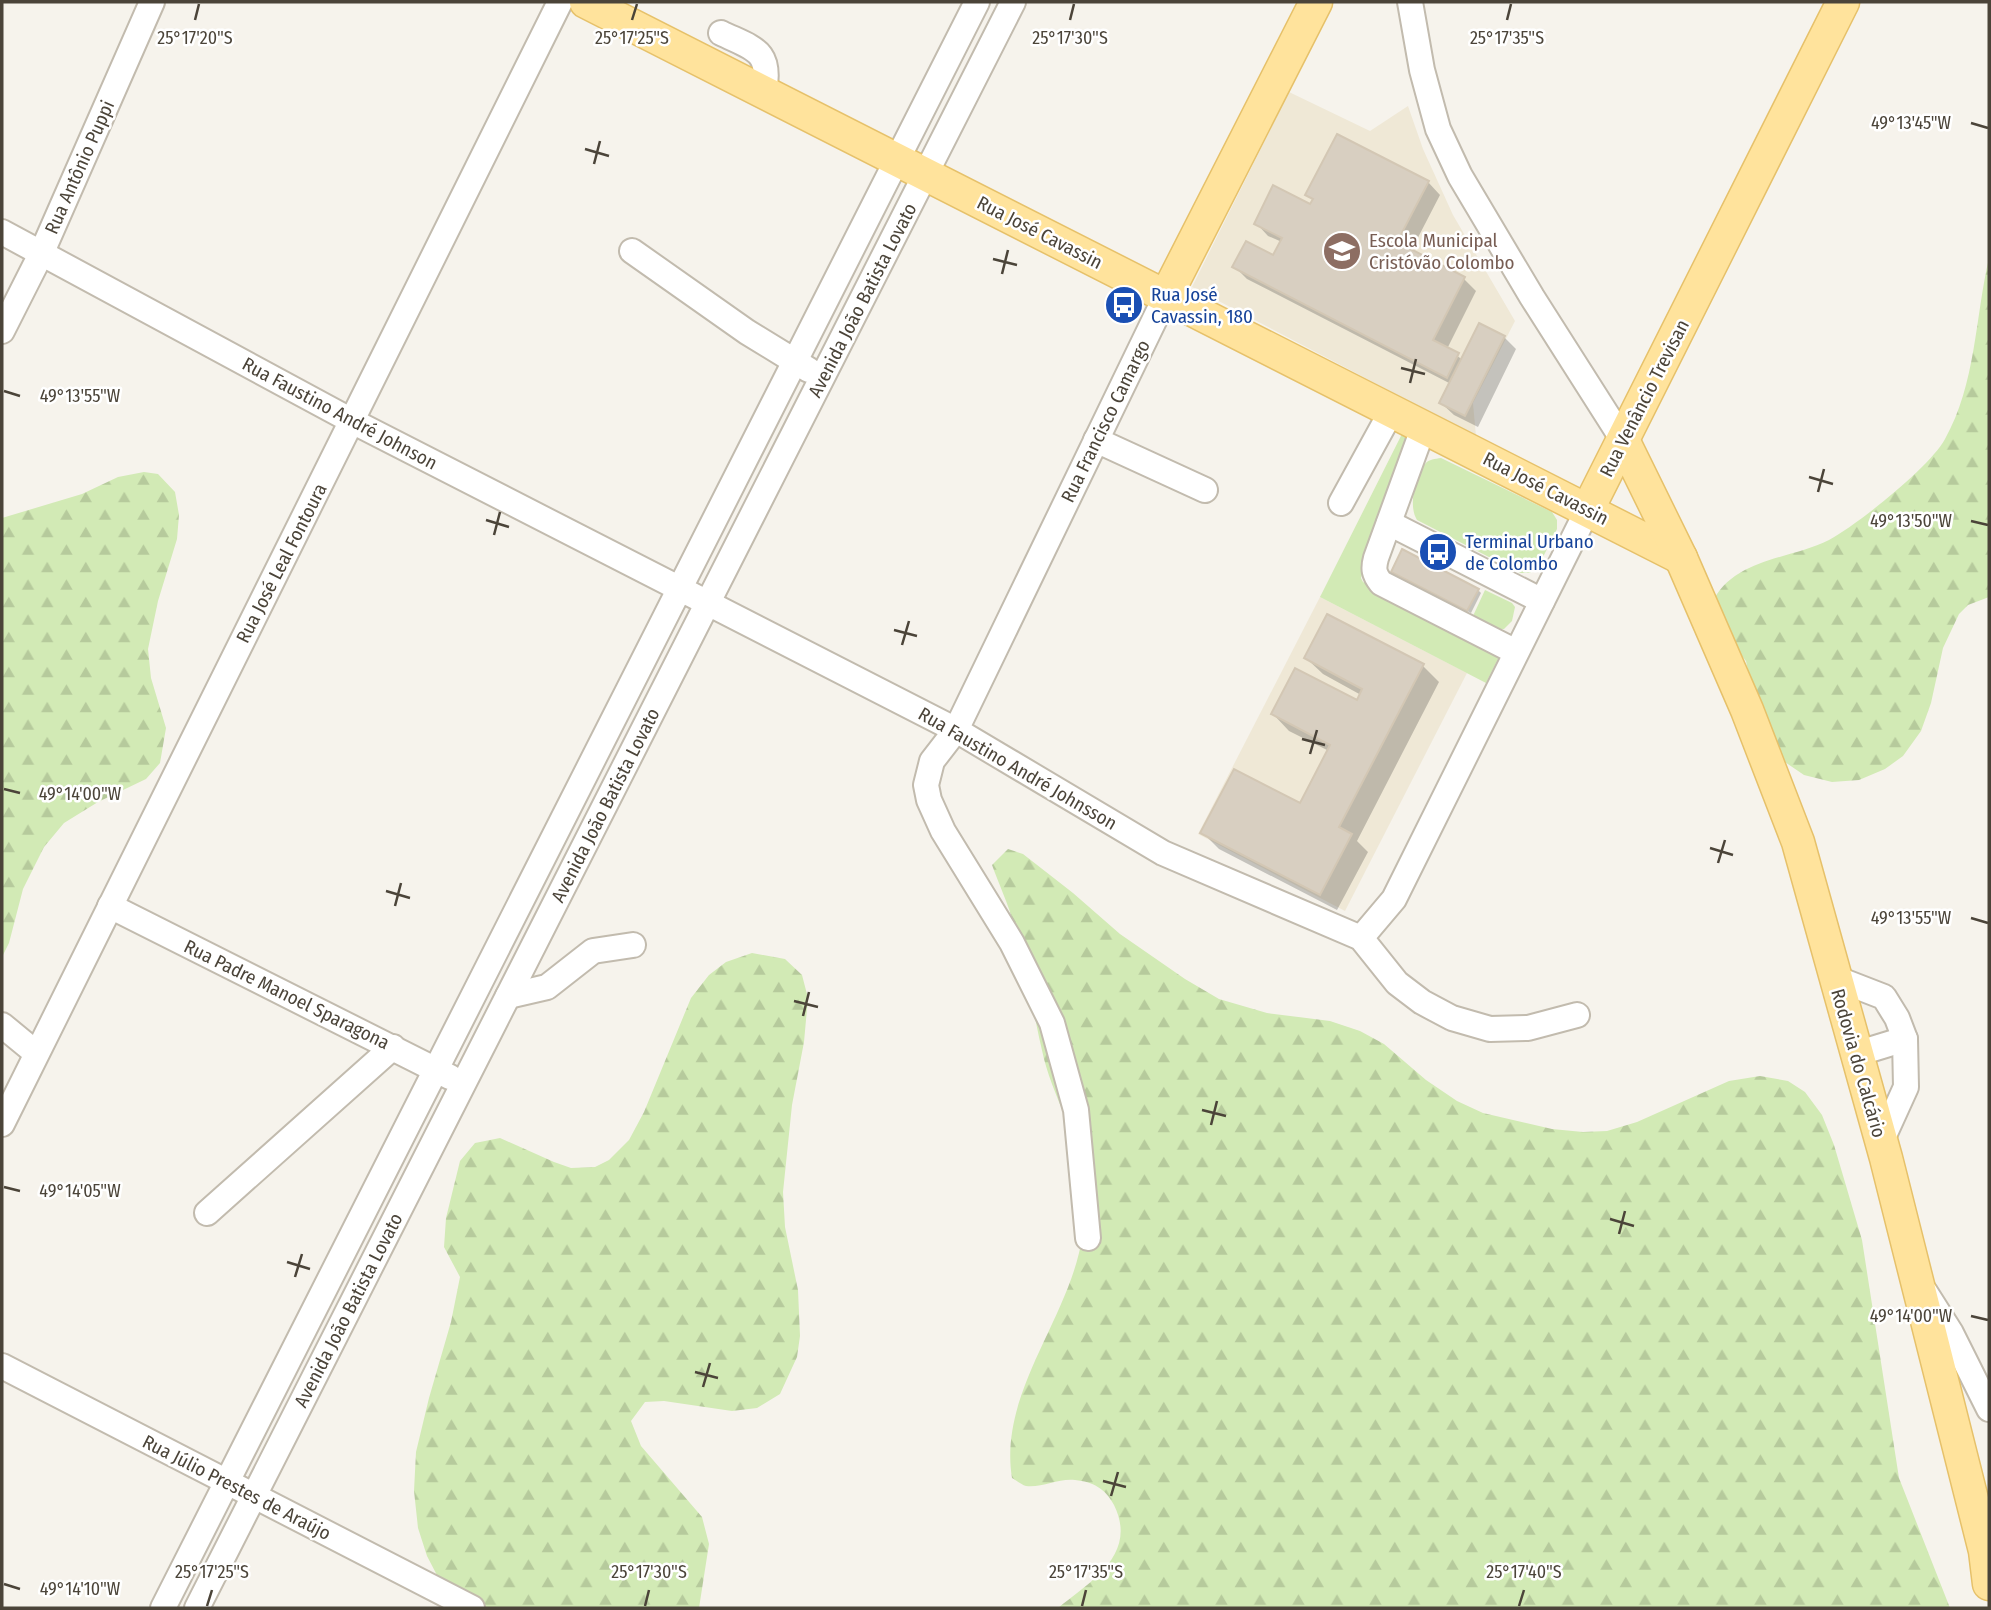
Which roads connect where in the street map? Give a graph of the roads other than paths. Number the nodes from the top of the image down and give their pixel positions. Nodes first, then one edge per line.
1 (152, 2) edge
2 (560, 2) edge
3 (586, 2) edge
4 (977, 2) edge
5 (1013, 2) edge
6 (1316, 2) edge
7 (1410, 2) edge
8 (1843, 2) edge
9 (721, 33) dead end
10 (764, 92) junction
11 (897, 159) junction
12 (926, 174) junction
13 (2, 232) edge
14 (853, 246) junction
15 (632, 251) dead end
16 (42, 252) junction
17 (882, 260) junction
18 (1166, 296) junction
19 (2, 331) edge
20 (796, 363) junction
21 (823, 378) junction
22 (1392, 410) junction
23 (352, 421) junction
24 (1424, 426) junction
25 (1096, 440) junction
26 (1623, 440) junction
27 (1205, 490) dead end
28 (1341, 503) dead end
29 (1588, 509) junction
30 (1388, 523) junction
31 (1681, 558) junction
32 (680, 589) junction
33 (1542, 601) junction
34 (708, 603) junction
35 (1516, 652) junction
36 (956, 730) junction
37 (110, 906) junction
38 (1361, 938) junction
39 (633, 945) dead end
40 (1835, 978) junction
41 (508, 996) junction
42 (1577, 1015) dead end
43 (2, 1025) edge
44 (1905, 1040) junction
45 (393, 1047) junction
46 (36, 1053) junction
47 (1857, 1054) junction
48 (437, 1070) junction
49 (464, 1083) junction
50 (1906, 1087) junction
51 (1867, 1090) junction
52 (2, 1124) edge
53 (1881, 1142) junction
54 (207, 1213) dead end
55 (1088, 1238) dead end
56 (1915, 1277) junction
57 (2, 1366) edge
58 (1989, 1409) edge
59 (228, 1483) junction
60 (254, 1496) junction
61 (1989, 1584) edge
62 (163, 1608) edge
63 (197, 1608) edge
64 (472, 1608) edge

1 - 16 street, Rua Antônio Puppi
2 - 23 street, Rua José Leal Fontoura
3 - 10 main road, Rua José Cavassin
4 - 11 street, Avenida João Batista Lovato
5 - 12 street, Avenida João Batista Lovato
6 - 18 main road, Rua Francisco Camargo
7 - 26 street
8 - 26 main road, Rua Venâncio Trevisan
9 - 10 street
10 - 11 main road, Rua José Cavassin
11 - 12 main road, Rua José Cavassin
11 - 14 street, Avenida João Batista Lovato
12 - 17 street, Avenida João Batista Lovato
12 - 18 main road, Rua José Cavassin
13 - 16 street, Rua Faustino André Johnson
14 - 17 street
14 - 20 street, Avenida João Batista Lovato
15 - 20 street
16 - 19 street, Rua Antônio Puppi
16 - 23 street, Rua Faustino André Johnson
17 - 21 street, Avenida João Batista Lovato
18 - 22 main road, Rua José Cavassin
18 - 25 street, Rua Francisco Camargo
20 - 21 street
20 - 32 street, Avenida João Batista Lovato
21 - 34 street, Avenida João Batista Lovato
22 - 24 main road, Rua José Cavassin
22 - 28 street
23 - 32 street, Rua Faustino André Johnson
23 - 37 street, Rua José Leal Fontoura
24 - 29 main road, Rua José Cavassin
24 - 30 street
25 - 27 street
25 - 36 street, Rua Francisco Camargo
26 - 29 main road, Rua Venâncio Trevisan
26 - 31 main road, Rodovia do Calcário
29 - 31 main road, Rua José Cavassin
29 - 33 street, Rua Venâncio Trevisan
30 - 33 street
30 - 35 street
31 - 40 main road, Rodovia do Calcário
32 - 34 street, Rua Faustino André Johnsson
32 - 48 street, Avenida João Batista Lovato
33 - 35 street, Rua Venâncio Trevisan
34 - 36 street, Rua Faustino André Johnsson
34 - 41 street, Avenida João Batista Lovato
35 - 38 street, Rua Venâncio Trevisan
36 - 38 street, Rua Faustino André Johnsson
36 - 55 street, Rua Francisco Camargo
37 - 45 street, Rua Padre Manoel Sparagona
37 - 46 street, Rua José Leal Fontoura
38 - 42 street
39 - 41 street
40 - 44 street
40 - 47 main road, Rodovia do Calcário
41 - 49 street, Avenida João Batista Lovato
43 - 46 street
44 - 47 street
44 - 50 street
45 - 48 street, Rua Padre Manoel Sparagona
45 - 54 street
46 - 52 street, Rua José Leal Fontoura
47 - 51 main road, Rodovia do Calcário
48 - 49 street, Rua Padre Manoel Sparagona
48 - 59 street, Avenida João Batista Lovato
49 - 60 street, Avenida João Batista Lovato
50 - 51 street
50 - 53 street
51 - 53 main road, Rodovia do Calcário
53 - 56 main road, Rodovia do Calcário
56 - 58 street
56 - 61 main road, Rodovia do Calcário
57 - 59 street, Rua Júlio Prestes de Araújo
59 - 60 street, Rua Júlio Prestes de Araújo
59 - 62 street, Avenida João Batista Lovato
60 - 63 street, Avenida João Batista Lovato
60 - 64 street, Rua Júlio Prestes de Araújo

